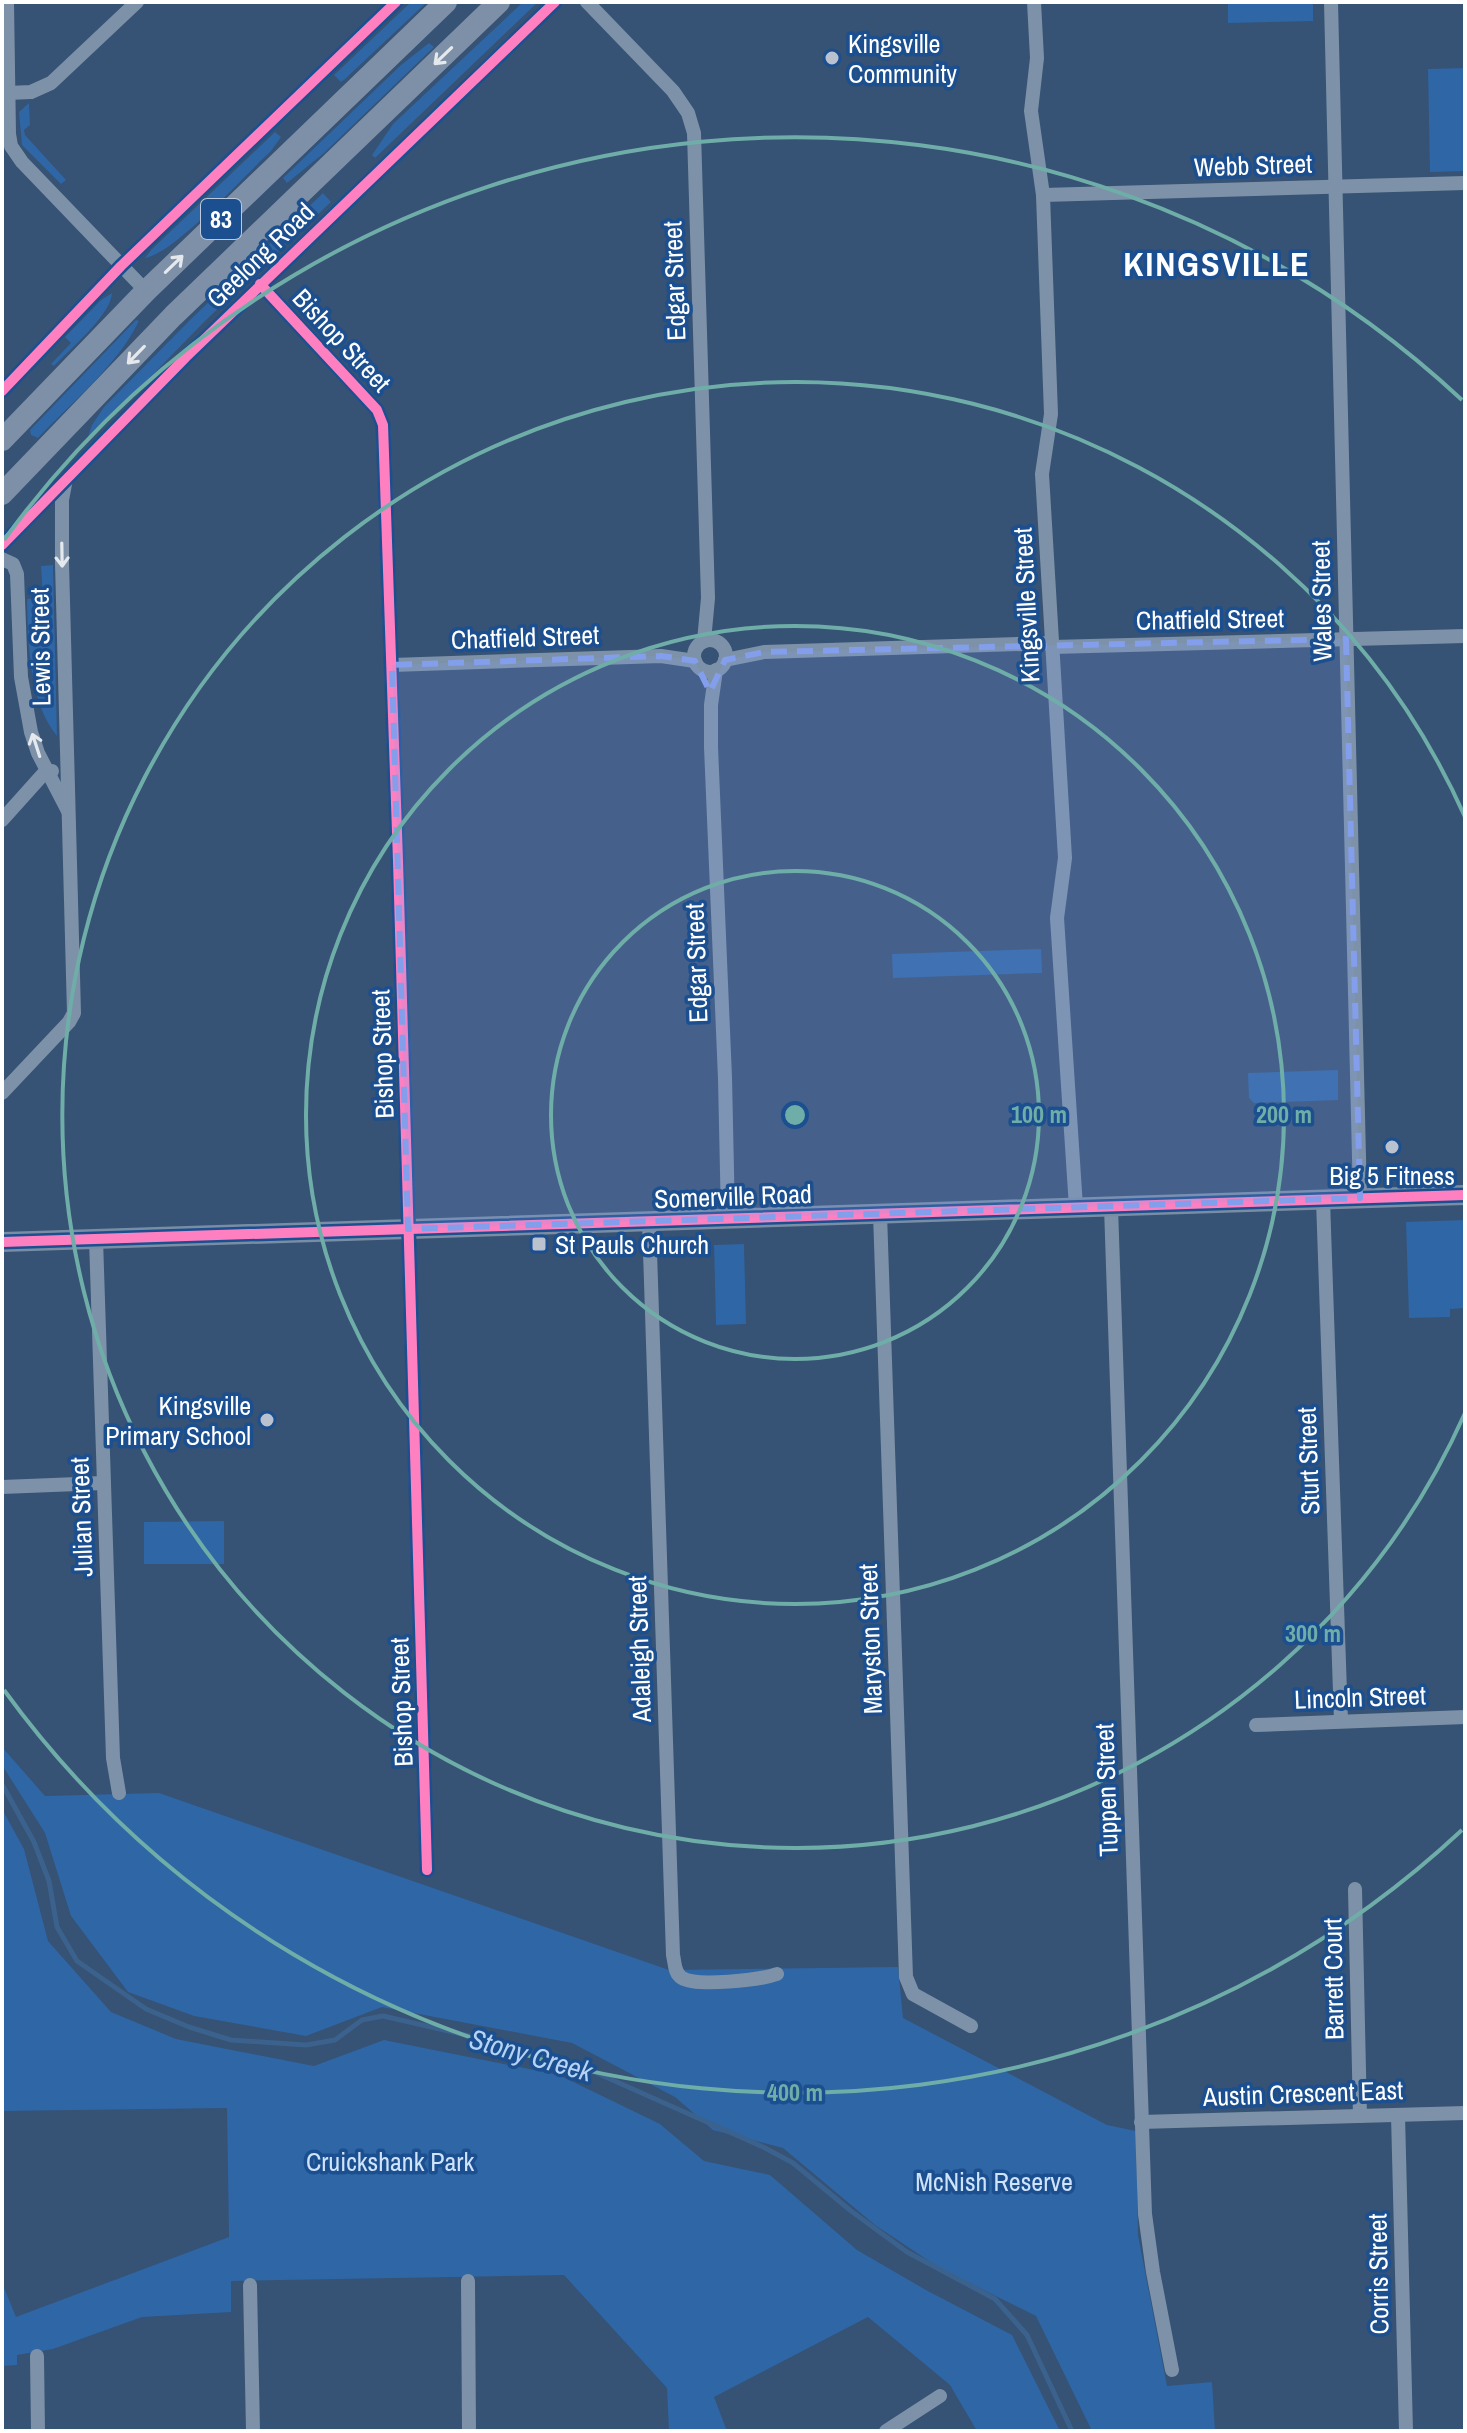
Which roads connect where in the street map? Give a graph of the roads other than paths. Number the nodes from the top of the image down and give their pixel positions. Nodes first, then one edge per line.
1 (7, 2) edge
2 (137, 2) edge
3 (396, 2) edge
4 (446, 2) edge
5 (499, 2) edge
6 (555, 2) edge
7 (587, 2) edge
8 (1034, 2) edge
9 (1331, 2) edge
10 (8, 93) junction
11 (6, 134) edge
12 (1465, 183) edge
13 (1334, 186) junction
14 (1043, 195) junction
15 (121, 266) junction
16 (260, 284) junction
17 (146, 291) junction
18 (173, 316) junction
19 (2, 391) edge
20 (2, 440) edge
21 (67, 478) junction
22 (2, 494) edge
23 (2, 545) edge
24 (2, 559) edge
25 (1465, 636) edge
26 (1346, 639) junction
27 (1052, 645) junction
28 (710, 655) junction
29 (392, 665) junction
30 (46, 771) junction
31 (68, 771) junction
32 (70, 815) junction
33 (2, 820) edge
34 (2, 1093) edge
35 (1465, 1195) edge
36 (1360, 1198) junction
37 (1323, 1200) junction
38 (1076, 1207) junction
39 (1111, 1207) junction
40 (880, 1214) junction
41 (728, 1218) junction
42 (649, 1221) junction
43 (408, 1229) junction
44 (96, 1239) junction
45 (2, 1242) edge
46 (103, 1483) junction
47 (2, 1487) edge
48 (1465, 1717) edge
49 (1341, 1721) junction
50 (1256, 1725) dead end
51 (119, 1793) dead end
52 (427, 1870) dead end
53 (1355, 1889) dead end
54 (777, 1974) dead end
55 (971, 2026) dead end
56 (1465, 2113) edge
57 (1398, 2115) junction
58 (1360, 2116) junction
59 (1141, 2122) junction
60 (468, 2281) dead end
61 (250, 2285) dead end
62 (37, 2356) dead end
63 (1172, 2370) dead end
64 (940, 2396) dead end
65 (38, 2431) edge
66 (253, 2431) edge
67 (469, 2431) edge
68 (886, 2431) edge
69 (1406, 2431) edge

1 - 10 street
2 - 10 street
3 - 15 street
17 -> 4 highway, Geelong Road / 83
5 -> 18 highway, Geelong Road / 83
6 - 16 street, Geelong Road
7 - 28 street, Edgar Street
8 - 14 street, Kingsville Street
9 - 13 street, Wales Street
10 - 11 street
11 - 15 street
12 - 13 street, Webb Street
13 - 14 street, Webb Street
13 - 26 street, Wales Street
14 - 27 street, Kingsville Street
15 - 17 street
15 - 19 street
16 - 21 street, Geelong Road
16 - 29 street, Bishop Street
17 - 18 highway
17 - 20 highway, Geelong Road / 83
18 -> 22 highway, Geelong Road / 83
21 - 23 street, Geelong Road
21 -> 31 street, Lewis Street
30 -> 24 street, Lewis Street
25 - 26 street, Chatfield Street
26 - 27 street, Chatfield Street
26 - 36 street, Wales Street
27 - 28 street, Chatfield Street
27 - 38 street, Kingsville Street
28 - 29 street, Chatfield Street
28 - 41 street, Edgar Street
29 - 43 street, Bishop Street
30 - 31 street
30 - 32 street, Lewis Street
30 - 33 street
31 - 32 street, Lewis Street
32 - 34 street, Lewis Street
35 - 36 main road, Somerville Road
36 - 37 main road, Somerville Road
37 - 39 main road, Somerville Road
37 - 49 street, Sturt Street
38 - 39 main road, Somerville Road
38 - 40 main road, Somerville Road
39 - 59 street, Tuppen Street
40 - 41 main road, Somerville Road
40 - 55 street, Maryston Street
41 - 42 main road, Somerville Road
42 - 43 main road, Somerville Road
42 - 54 street, Adaleigh Street
43 - 44 main road, Somerville Road
43 - 52 street, Bishop Street
44 - 45 main road, Somerville Road
44 - 46 street, Julian Street
46 - 47 street
46 - 51 street, Julian Street
48 - 49 street, Lincoln Street
49 - 50 street, Lincoln Street
53 - 58 street, Barrett Court
56 - 57 street, Austin Crescent East
57 - 58 street, Austin Crescent East
57 - 69 street, Corris Street
58 - 59 street, Austin Crescent East
59 - 63 street, Tuppen Street
60 - 67 street
61 - 66 street
62 - 65 street
64 - 68 street

